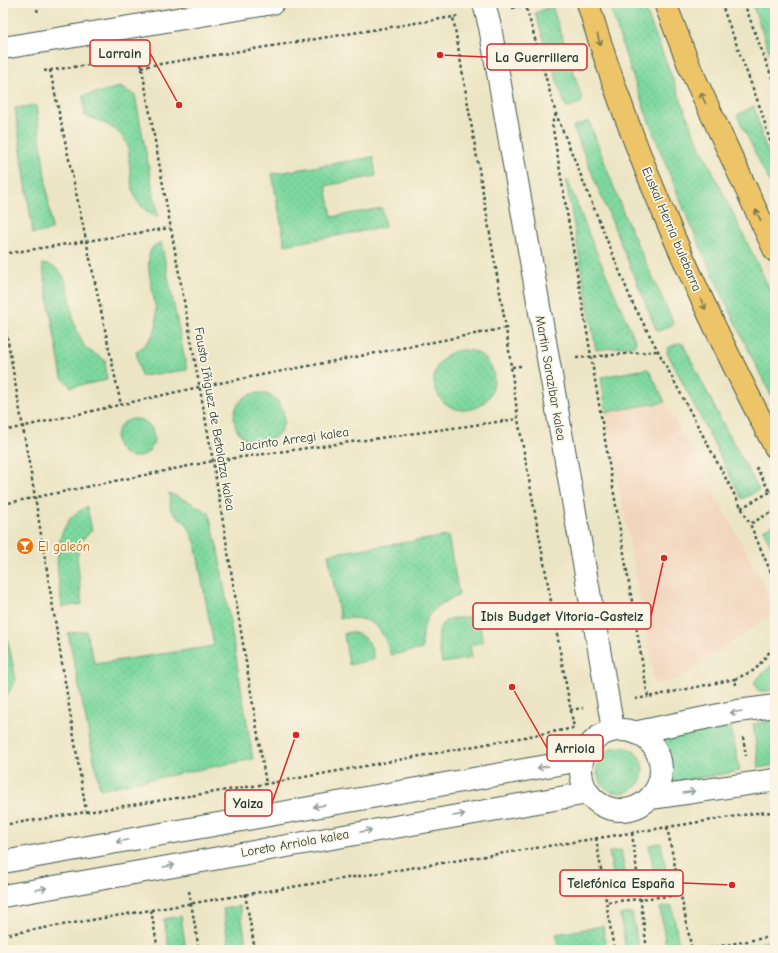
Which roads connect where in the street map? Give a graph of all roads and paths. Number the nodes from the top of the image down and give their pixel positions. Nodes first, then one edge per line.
1 (17, 3) edge
2 (36, 3) edge
3 (273, 3) edge
4 (539, 3) edge
5 (544, 3) edge
6 (588, 3) edge
7 (665, 3) edge
8 (721, 3) edge
9 (744, 3) edge
10 (525, 4) edge
11 (3, 6) edge
12 (487, 14) edge
13 (453, 17) junction
14 (42, 42) junction
15 (3, 48) edge
16 (141, 68) junction
17 (50, 70) junction
18 (42, 71) dead end
19 (775, 86) edge
20 (556, 114) junction
21 (775, 158) edge
22 (170, 228) junction
23 (86, 242) junction
24 (775, 251) edge
25 (3, 254) edge
26 (3, 313) edge
27 (506, 328) junction
28 (658, 351) junction
29 (591, 356) junction
30 (548, 362) junction
31 (512, 367) junction
32 (199, 387) junction
33 (121, 405) junction
34 (518, 419) junction
35 (23, 428) junction
36 (3, 431) edge
37 (775, 447) edge
38 (213, 460) junction
39 (770, 492) dead end
40 (35, 497) junction
41 (3, 504) edge
42 (741, 508) junction
43 (775, 510) edge
44 (750, 524) junction
45 (775, 582) edge
46 (735, 679) dead end
47 (775, 706) edge
48 (613, 730) junction
49 (638, 732) junction
50 (582, 760) junction
51 (775, 780) edge
52 (266, 784) junction
53 (588, 793) junction
54 (651, 798) junction
55 (86, 811) junction
56 (775, 812) edge
57 (3, 825) edge
58 (667, 827) junction
59 (632, 832) junction
60 (596, 838) junction
61 (3, 862) edge
62 (184, 863) junction
63 (245, 894) junction
64 (680, 895) junction
65 (3, 896) edge
66 (640, 899) junction
67 (608, 902) junction
68 (191, 903) junction
69 (151, 910) junction
70 (3, 935) edge
71 (775, 936) edge
72 (158, 950) edge
73 (199, 950) edge
74 (255, 950) edge
75 (614, 950) edge
76 (646, 950) edge
77 (692, 950) edge
78 (698, 950) edge

1 - 11 path
2 - 14 path
3 - 14 street
4 - 5 path
6 -> 37 main road, Euskal Herria bulebarra
24 -> 7 main road
8 - 21 path
9 - 19 path
10 - 12 path
10 - 20 path
12 - 13 path
12 - 30 street, Martin Sarazibar kalea
13 - 16 path
13 - 27 path
14 - 15 street
14 - 17 path
16 - 17 path, Fausto Iñiguez de Betolatza kalea
16 - 22 path, Fausto Iñiguez de Betolatza kalea
17 - 18 path
17 - 23 path
20 - 28 path
20 - 29 path
22 - 23 path
22 - 32 path, Fausto Iñiguez de Betolatza kalea
23 - 25 path
23 - 33 path
26 - 35 path
27 - 31 path
27 - 32 path
28 - 29 path
28 - 42 path
29 - 30 path
29 - 46 path
30 - 31 path
30 - 48 street, Martin Sarazibar kalea
31 - 34 path
32 - 33 path
32 - 38 path, Fausto Iñiguez de Betolatza kalea
33 - 35 path
34 - 38 path, Jacinto Arregi kalea
34 - 52 path
35 - 36 path
35 - 40 path
38 - 40 path, Jacinto Arregi kalea
38 - 52 path, Fausto Iñiguez de Betolatza kalea
39 - 42 path
40 - 41 path, Jacinto Arregi kalea
40 - 55 path
42 - 44 path
43 - 44 path
44 - 45 path
47 -> 49 street
48 - 49 street
48 - 50 street
49 - 54 street
50 - 53 street
50 -> 61 street
54 -> 51 street
52 - 55 path
53 - 54 street
62 -> 53 street, Loreto Arriola kalea
55 - 57 path
56 - 58 path
58 - 59 path
58 - 64 path
59 - 60 path
59 - 66 path
60 - 63 path
60 - 67 path
65 -> 62 street, Loreto Arriola kalea
62 - 68 path
63 - 68 path
63 - 74 path
64 - 66 path
64 - 77 path
66 - 67 path
66 - 76 path
67 - 75 path
68 - 69 path
68 - 73 path
69 - 70 path
69 - 72 path
71 - 78 path

